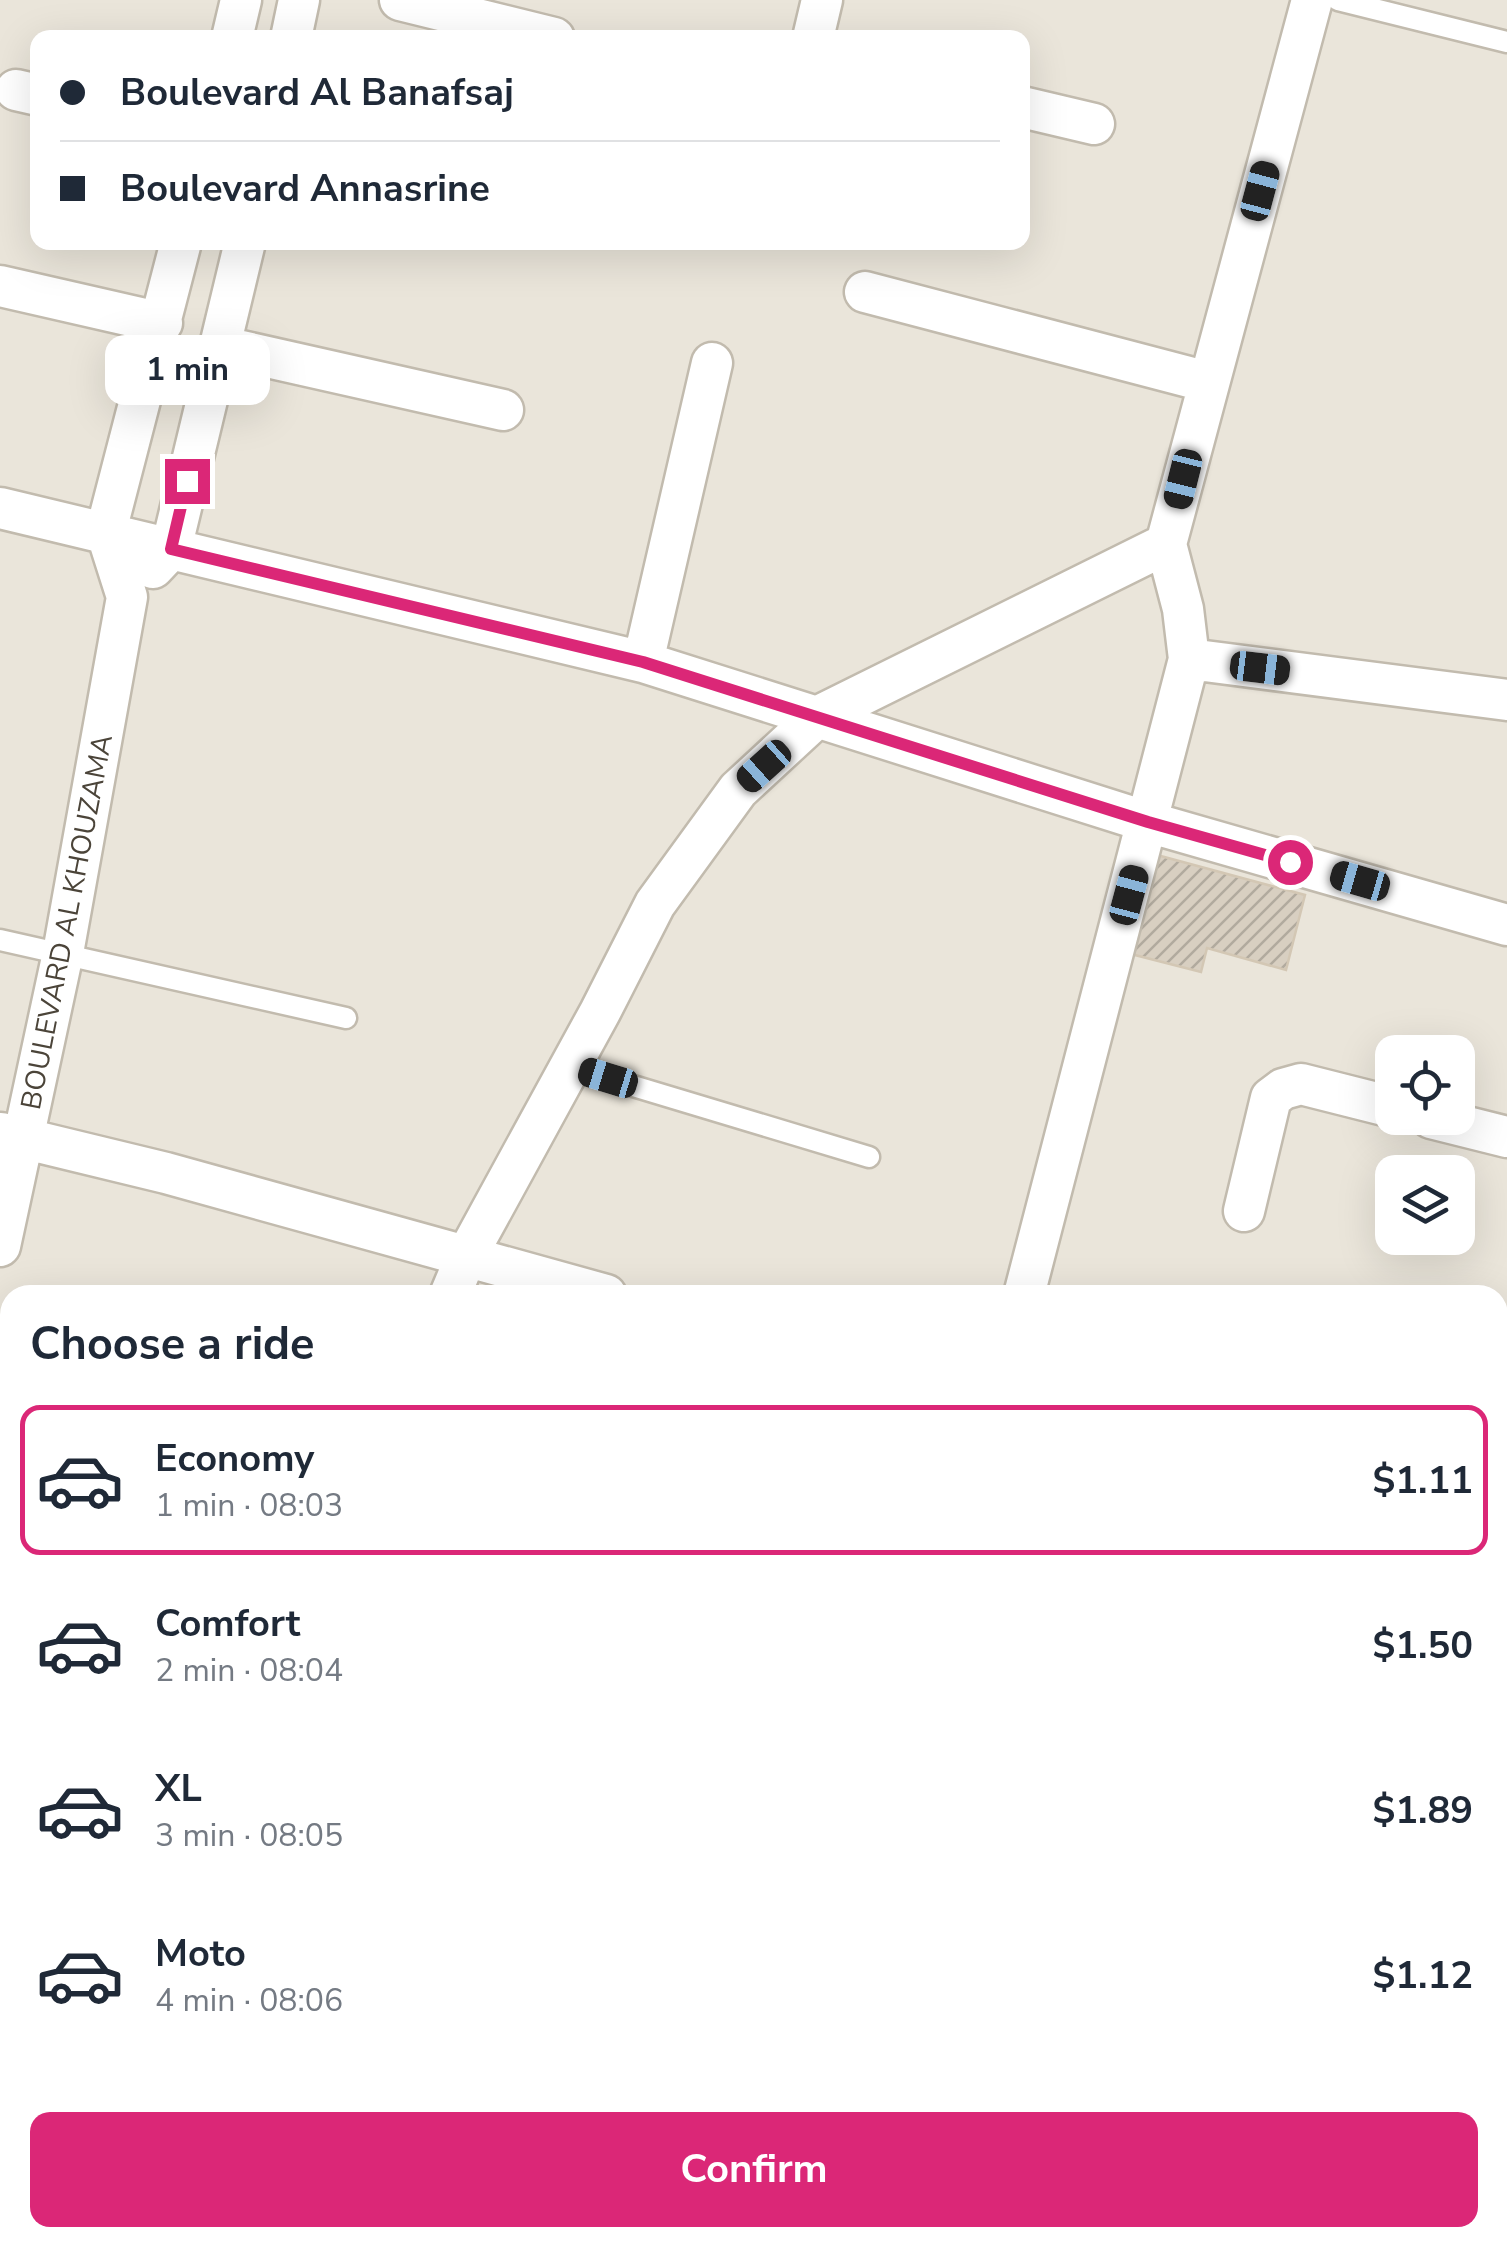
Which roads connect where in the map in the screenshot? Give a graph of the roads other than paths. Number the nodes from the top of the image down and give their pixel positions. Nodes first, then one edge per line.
1 (241, 0) edge
2 (300, 0) edge
3 (400, 0) edge
4 (822, 0) edge
5 (1312, 0) edge
6 (1338, 0) edge
7 (234, 30) edge
8 (294, 30) edge
9 (522, 30) edge
10 (815, 30) edge
11 (1507, 42) edge
12 (1030, 109) edge
13 (1094, 124) dead end
14 (179, 250) edge
15 (243, 250) edge
16 (0, 286) edge
17 (865, 292) dead end
18 (162, 323) junction
19 (219, 346) junction
20 (712, 363) dead end
21 (1208, 382) junction
22 (504, 410) dead end
23 (0, 508) edge
24 (106, 531) junction
25 (1166, 544) junction
26 (171, 549) junction
27 (127, 597) junction
28 (1189, 659) junction
29 (643, 662) junction
30 (1507, 700) edge
31 (817, 718) junction
32 (1148, 822) junction
33 (1507, 925) edge
34 (0, 940) edge
35 (63, 953) junction
36 (346, 1018) dead end
37 (570, 1067) junction
38 (1375, 1104) edge
39 (1475, 1129) edge
40 (13, 1136) edge
41 (1507, 1137) edge
42 (869, 1157) dead end
43 (1244, 1211) dead end
44 (0, 1246) edge
45 (466, 1257) junction
46 (454, 1285) edge
47 (569, 1285) edge
48 (1027, 1285) edge

1 - 7 street
2 - 8 street
3 - 9 street
4 - 10 street
5 - 21 street
6 - 11 lane
12 - 13 street
14 - 18 street
15 - 19 street
16 - 18 street
17 - 21 street
18 - 24 street
19 - 22 street
19 - 26 street
20 - 29 street
21 - 25 street
23 - 24 street
24 - 26 street
24 - 27 street
25 - 28 street
25 - 31 street
26 - 27 street
26 - 29 street
27 - 35 street, BOULEVARD AL KHOUZAMA
28 - 30 street
28 - 32 street
29 - 31 street
31 - 32 street
31 - 37 street
32 - 33 street
32 - 48 street
34 - 35 lane
35 - 36 lane
35 - 40 street, BOULEVARD AL KHOUZAMA
37 - 42 lane
37 - 45 street
38 - 43 street
39 - 41 street
40 - 44 street, BOULEVARD AL KHOUZAMA
40 - 45 street
45 - 46 street
45 - 47 street

